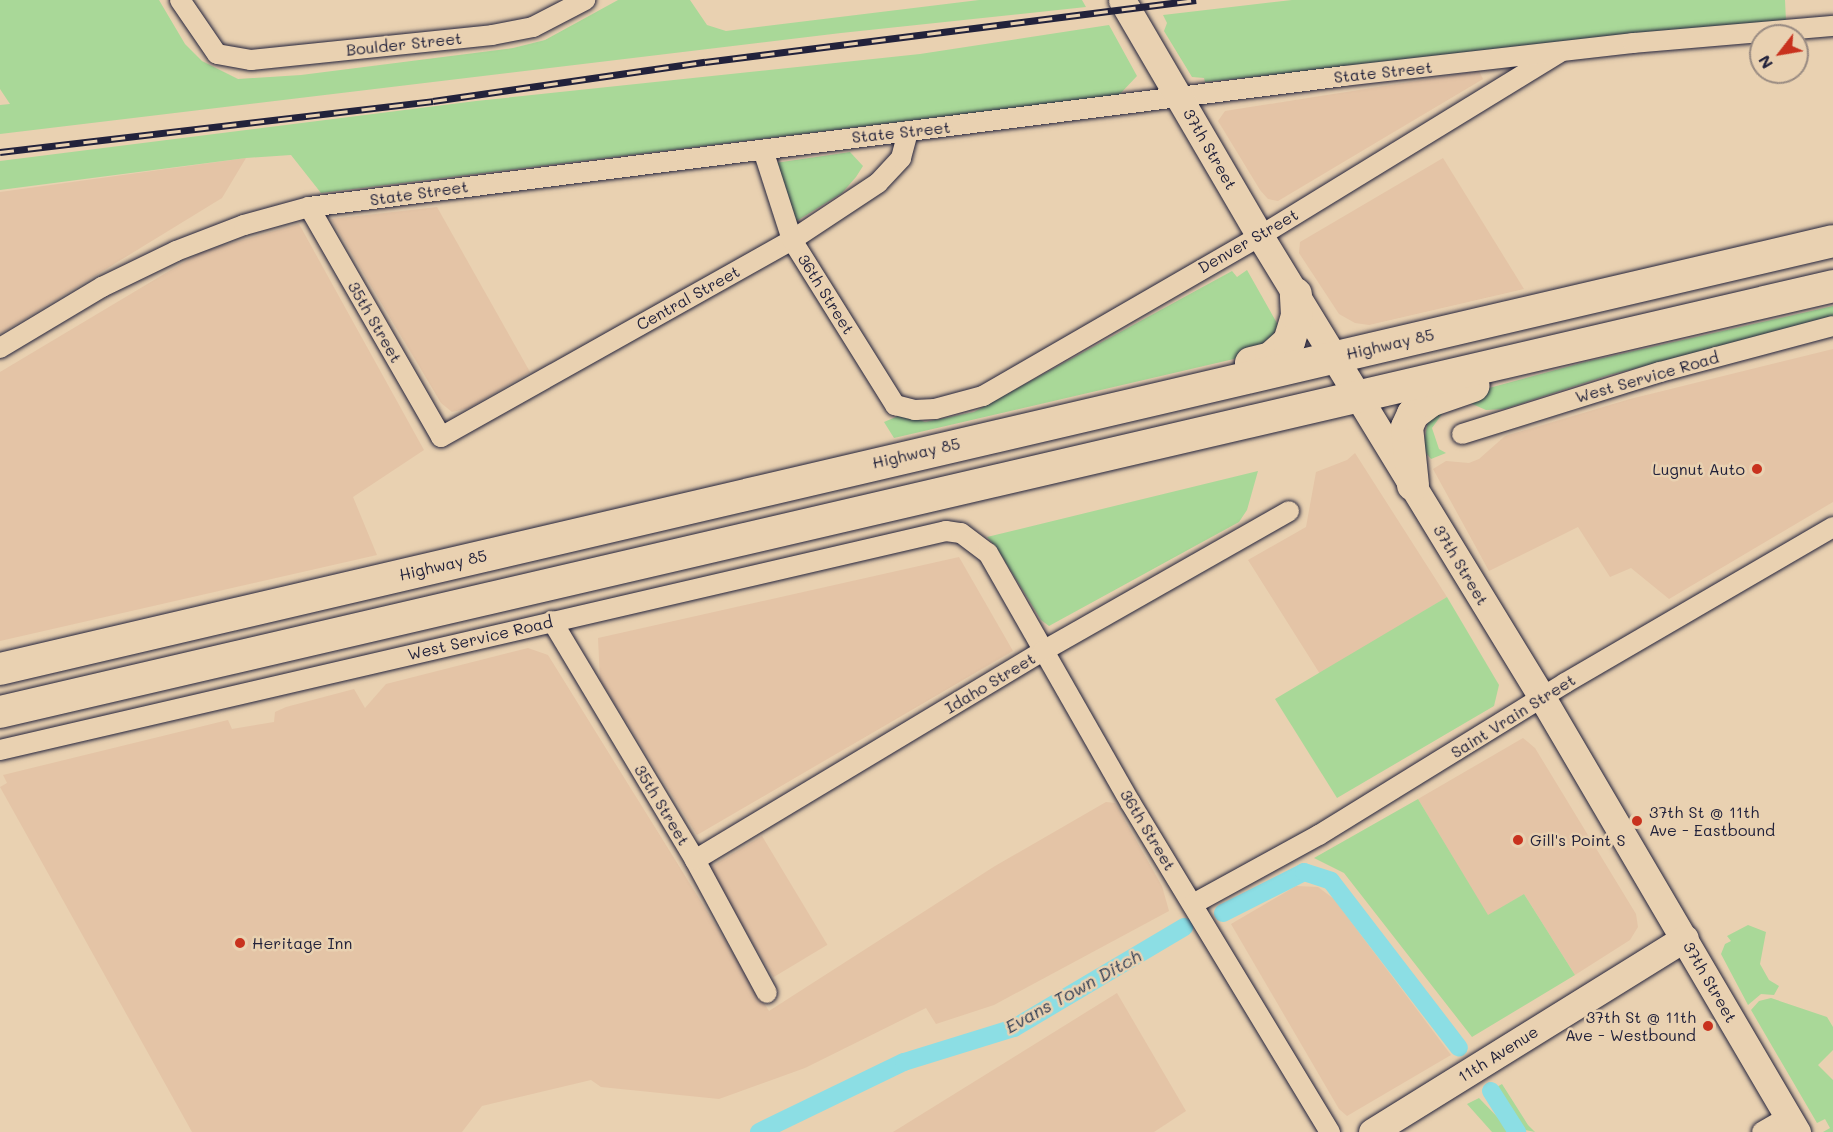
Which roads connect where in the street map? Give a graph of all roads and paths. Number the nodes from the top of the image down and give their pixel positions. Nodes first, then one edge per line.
1 (180, 0) edge
2 (585, 0) edge
3 (1122, 0) edge
4 (1833, 26) edge
5 (1563, 51) junction
6 (1180, 98) junction
7 (908, 131) junction
8 (763, 150) junction
9 (309, 207) junction
10 (1260, 236) junction
11 (792, 240) junction
12 (1833, 242) edge
13 (1833, 286) edge
14 (1296, 294) junction
15 (1833, 326) edge
16 (1580, 343) junction
17 (0, 348) edge
18 (1335, 357) junction
19 (1358, 394) junction
20 (922, 410) joint
21 (1031, 426) junction
22 (1462, 434) dead end
23 (441, 437) joint
24 (1413, 485) junction
25 (1289, 511) dead end
26 (1833, 527) edge
27 (961, 533) joint
28 (552, 621) junction
29 (1043, 651) junction
30 (0, 669) edge
31 (1543, 699) junction
32 (0, 712) edge
33 (0, 750) edge
34 (695, 860) junction
35 (1194, 904) junction
36 (1684, 938) junction
37 (767, 993) dead end
38 (1792, 1125) edge
39 (1330, 1132) edge
40 (1372, 1132) edge
41 (1762, 1132) edge

1 - 2 street, Boulder Street
3 - 6 main road, 37th Street
4 - 5 street, State Street
5 - 6 street, State Street
5 - 10 street, Denver Street
6 - 7 street, State Street
6 - 10 main road, 37th Street
7 - 8 street, State Street
7 - 11 street, Central Street
8 - 9 street, State Street
8 - 11 street, 36th Street
9 - 17 street, State Street
9 - 23 street, 35th Street
10 - 14 main road, 37th Street
10 - 20 street, Denver Street
11 - 20 street, 36th Street
11 - 23 street, Central Street
12 - 18 highway, Highway 85
13 - 16 highway
14 - 18 main road, 37th Street
14 - 21 highway
15 - 22 street, West Service Road
16 - 19 highway
16 - 24 highway
18 - 19 main road, 37th Street
18 - 21 highway, Highway 85
19 - 24 main road, 37th Street
19 - 32 highway
21 - 30 highway, Highway 85
24 - 31 main road, 37th Street
25 - 29 street, Idaho Street
26 - 31 street, Saint Vrain Street
27 - 28 street, West Service Road
27 - 29 street, 36th Street
28 - 33 street, West Service Road
28 - 34 street, 35th Street
29 - 34 street, Idaho Street
29 - 35 street, 36th Street
31 - 35 street, Saint Vrain Street
31 - 36 main road, 37th Street
34 - 37 street, 35th Street
35 - 39 street, 36th Street
36 - 38 main road, 37th Street
36 - 40 main road, 11th Avenue
38 - 41 street

